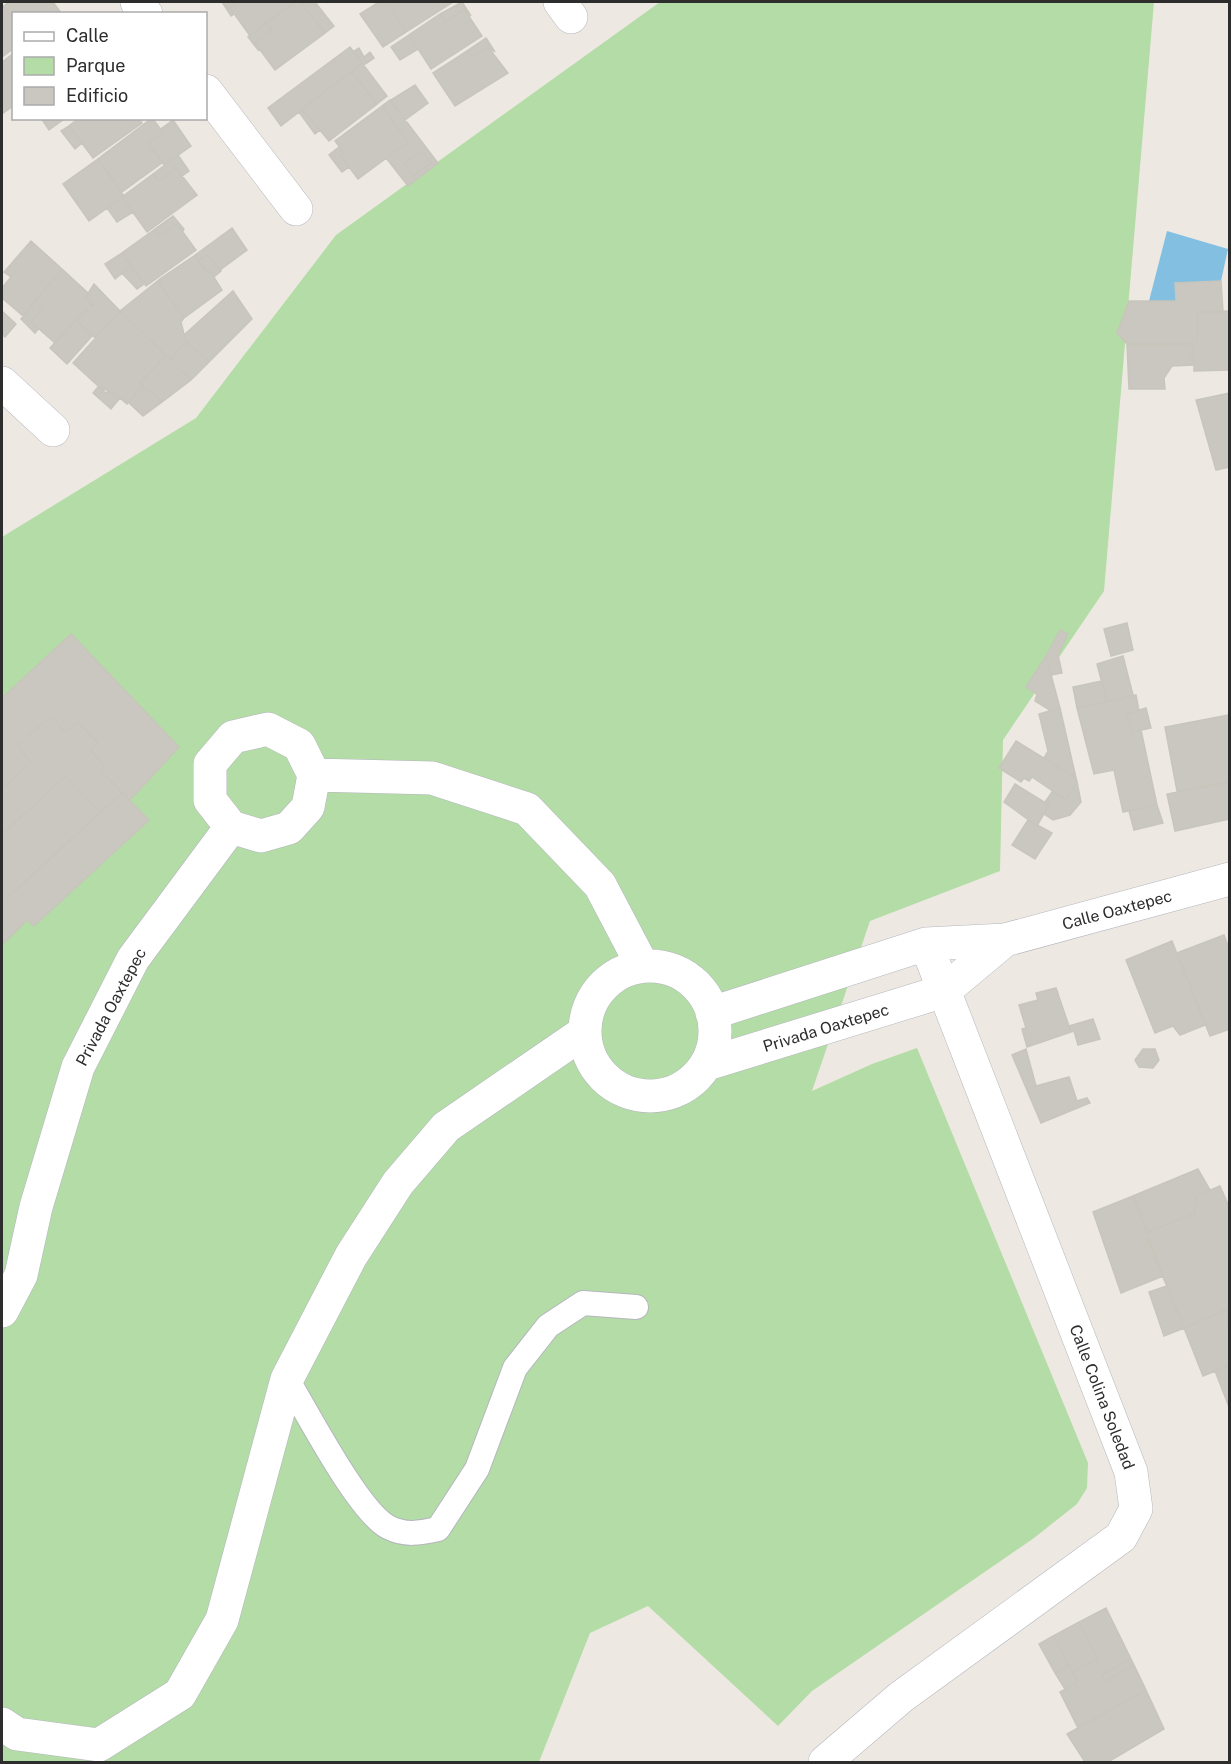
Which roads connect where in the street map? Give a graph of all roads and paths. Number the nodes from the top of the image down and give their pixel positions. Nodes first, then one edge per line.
1 (207, 92) edge
2 (296, 209) dead end
3 (2, 383) edge
4 (53, 430) dead end
5 (314, 776) junction
6 (231, 827) junction
7 (1230, 879) edge
8 (1005, 940) junction
9 (926, 944) junction
10 (642, 965) junction
11 (944, 991) junction
12 (712, 1012) junction
13 (583, 1033) junction
14 (707, 1064) junction
15 (636, 1307) dead end
16 (2, 1311) edge
17 (287, 1379) junction
18 (2, 1724) edge
19 (825, 1762) edge

1 - 2 street
3 - 4 street
5 - 6 street
5 - 6 street
5 - 10 street
6 - 16 street, Privada Oaxtepec
7 - 8 street, Calle Oaxtepec
8 - 9 street, Calle Oaxtepec
8 - 11 street, Calle Oaxtepec
9 - 11 street, Calle Colina Soledad
9 - 12 street
10 - 12 street
10 - 13 street
11 - 14 street, Privada Oaxtepec
11 - 19 street, Calle Colina Soledad
12 - 14 street
13 - 14 street
13 - 17 street
15 - 17 lane
17 - 18 street

